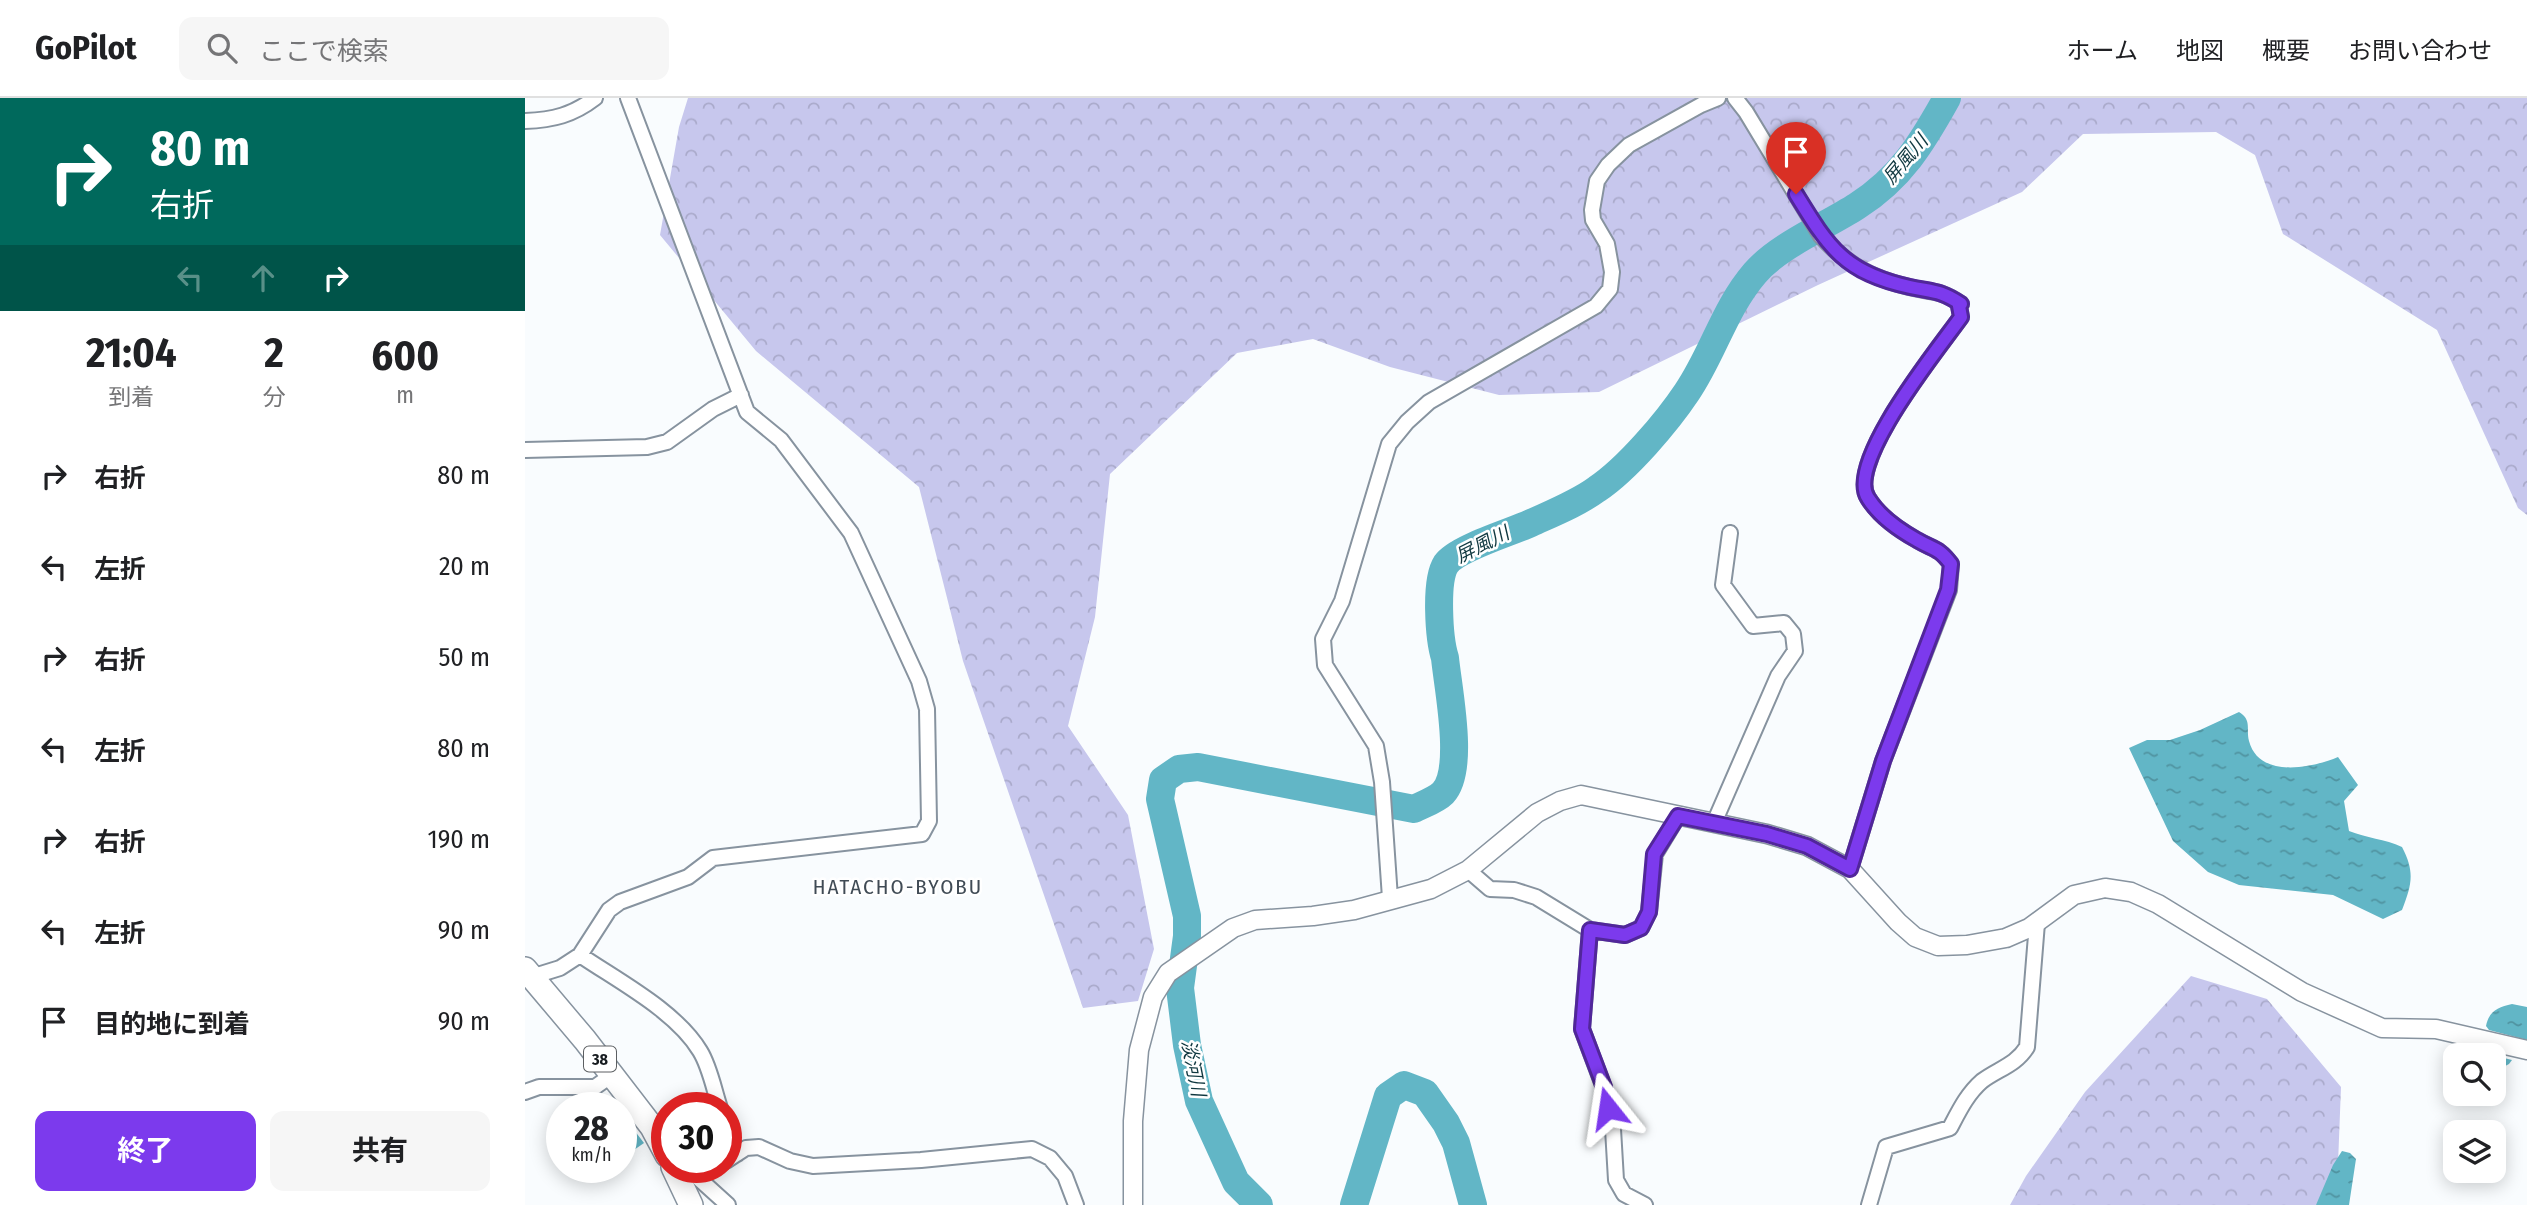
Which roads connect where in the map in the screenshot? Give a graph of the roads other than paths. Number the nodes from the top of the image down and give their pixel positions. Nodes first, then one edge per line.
1 (596, 98) edge
2 (628, 98) edge
3 (1718, 98) edge
4 (1735, 98) edge
5 (525, 121) edge
6 (741, 395) junction
7 (525, 450) edge
8 (1730, 533) dead end
9 (1678, 816) junction
10 (1714, 823) junction
11 (1850, 869) junction
12 (1468, 870) junction
13 (1390, 898) junction
14 (2037, 923) junction
15 (1590, 930) junction
16 (580, 955) junction
17 (528, 973) edge
18 (2527, 1050) edge
19 (612, 1075) junction
20 (525, 1092) edge
21 (715, 1092) edge
22 (651, 1126) edge
23 (742, 1151) edge
24 (680, 1183) edge
25 (705, 1183) edge
26 (691, 1205) edge
27 (728, 1205) edge
28 (1076, 1205) edge
29 (1133, 1205) edge
30 (1645, 1205) edge
31 (1869, 1205) edge

1 - 5 street
2 - 6 street
3 - 13 street
4 - 11 street
6 - 7 street
6 - 16 street
8 - 10 street
9 - 10 street
9 - 12 street
9 - 15 street
10 - 11 street
11 - 14 street
12 - 13 street
12 - 15 street
13 - 29 street
14 - 18 street
14 - 31 street
15 - 30 street
16 - 17 street
16 - 21 street
17 - 19 main road, 38
19 - 20 street
19 - 22 main road, 38
23 - 28 street
24 - 26 main road, 38
25 - 27 street

